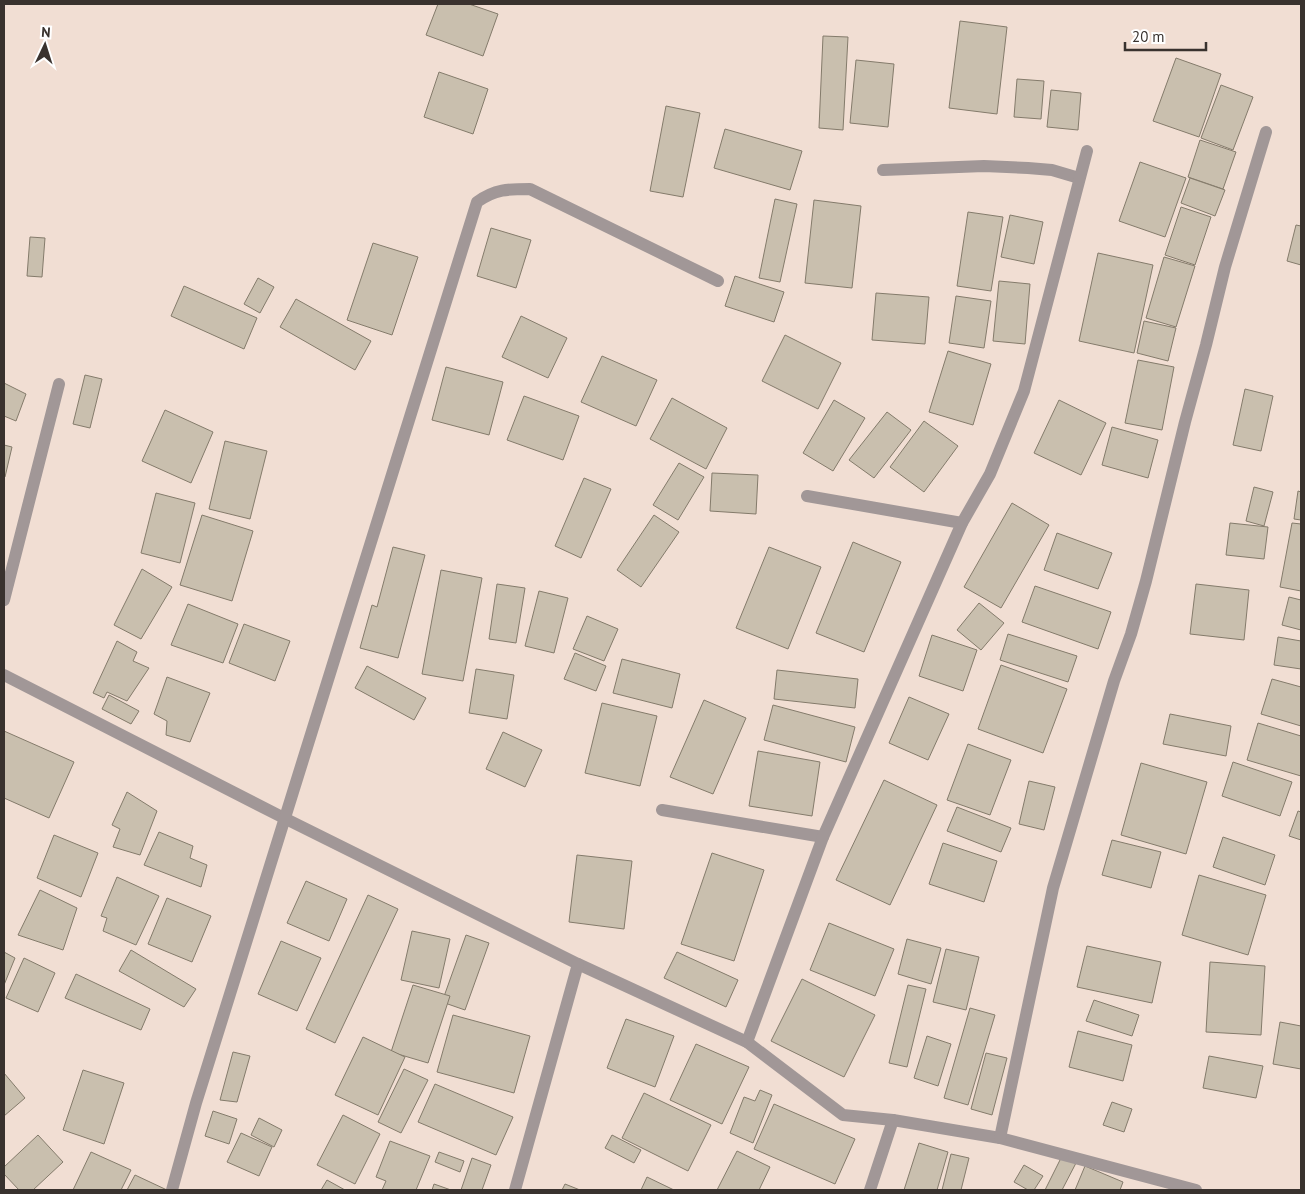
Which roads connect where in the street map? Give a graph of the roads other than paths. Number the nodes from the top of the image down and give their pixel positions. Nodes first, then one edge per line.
1 (1266, 132) dead end
2 (1087, 151) dead end
3 (883, 170) dead end
4 (1079, 178) junction
5 (718, 281) dead end
6 (59, 384) dead end
7 (807, 496) dead end
8 (962, 523) junction
9 (4, 600) edge
10 (4, 675) edge
11 (662, 810) dead end
12 (284, 818) junction
13 (823, 837) junction
14 (578, 964) junction
15 (747, 1042) junction
16 (893, 1120) junction
17 (1000, 1138) junction
18 (172, 1190) edge
19 (515, 1190) edge
20 (870, 1190) edge
21 (1196, 1190) edge

1 - 17 street
2 - 4 street
3 - 4 street
4 - 8 street
5 - 12 street
6 - 9 street
7 - 8 street
8 - 13 street
10 - 12 street
11 - 13 street
12 - 14 street
12 - 18 street
13 - 15 street
14 - 15 street
14 - 19 street
15 - 16 street
16 - 17 street
16 - 20 street
17 - 21 street

